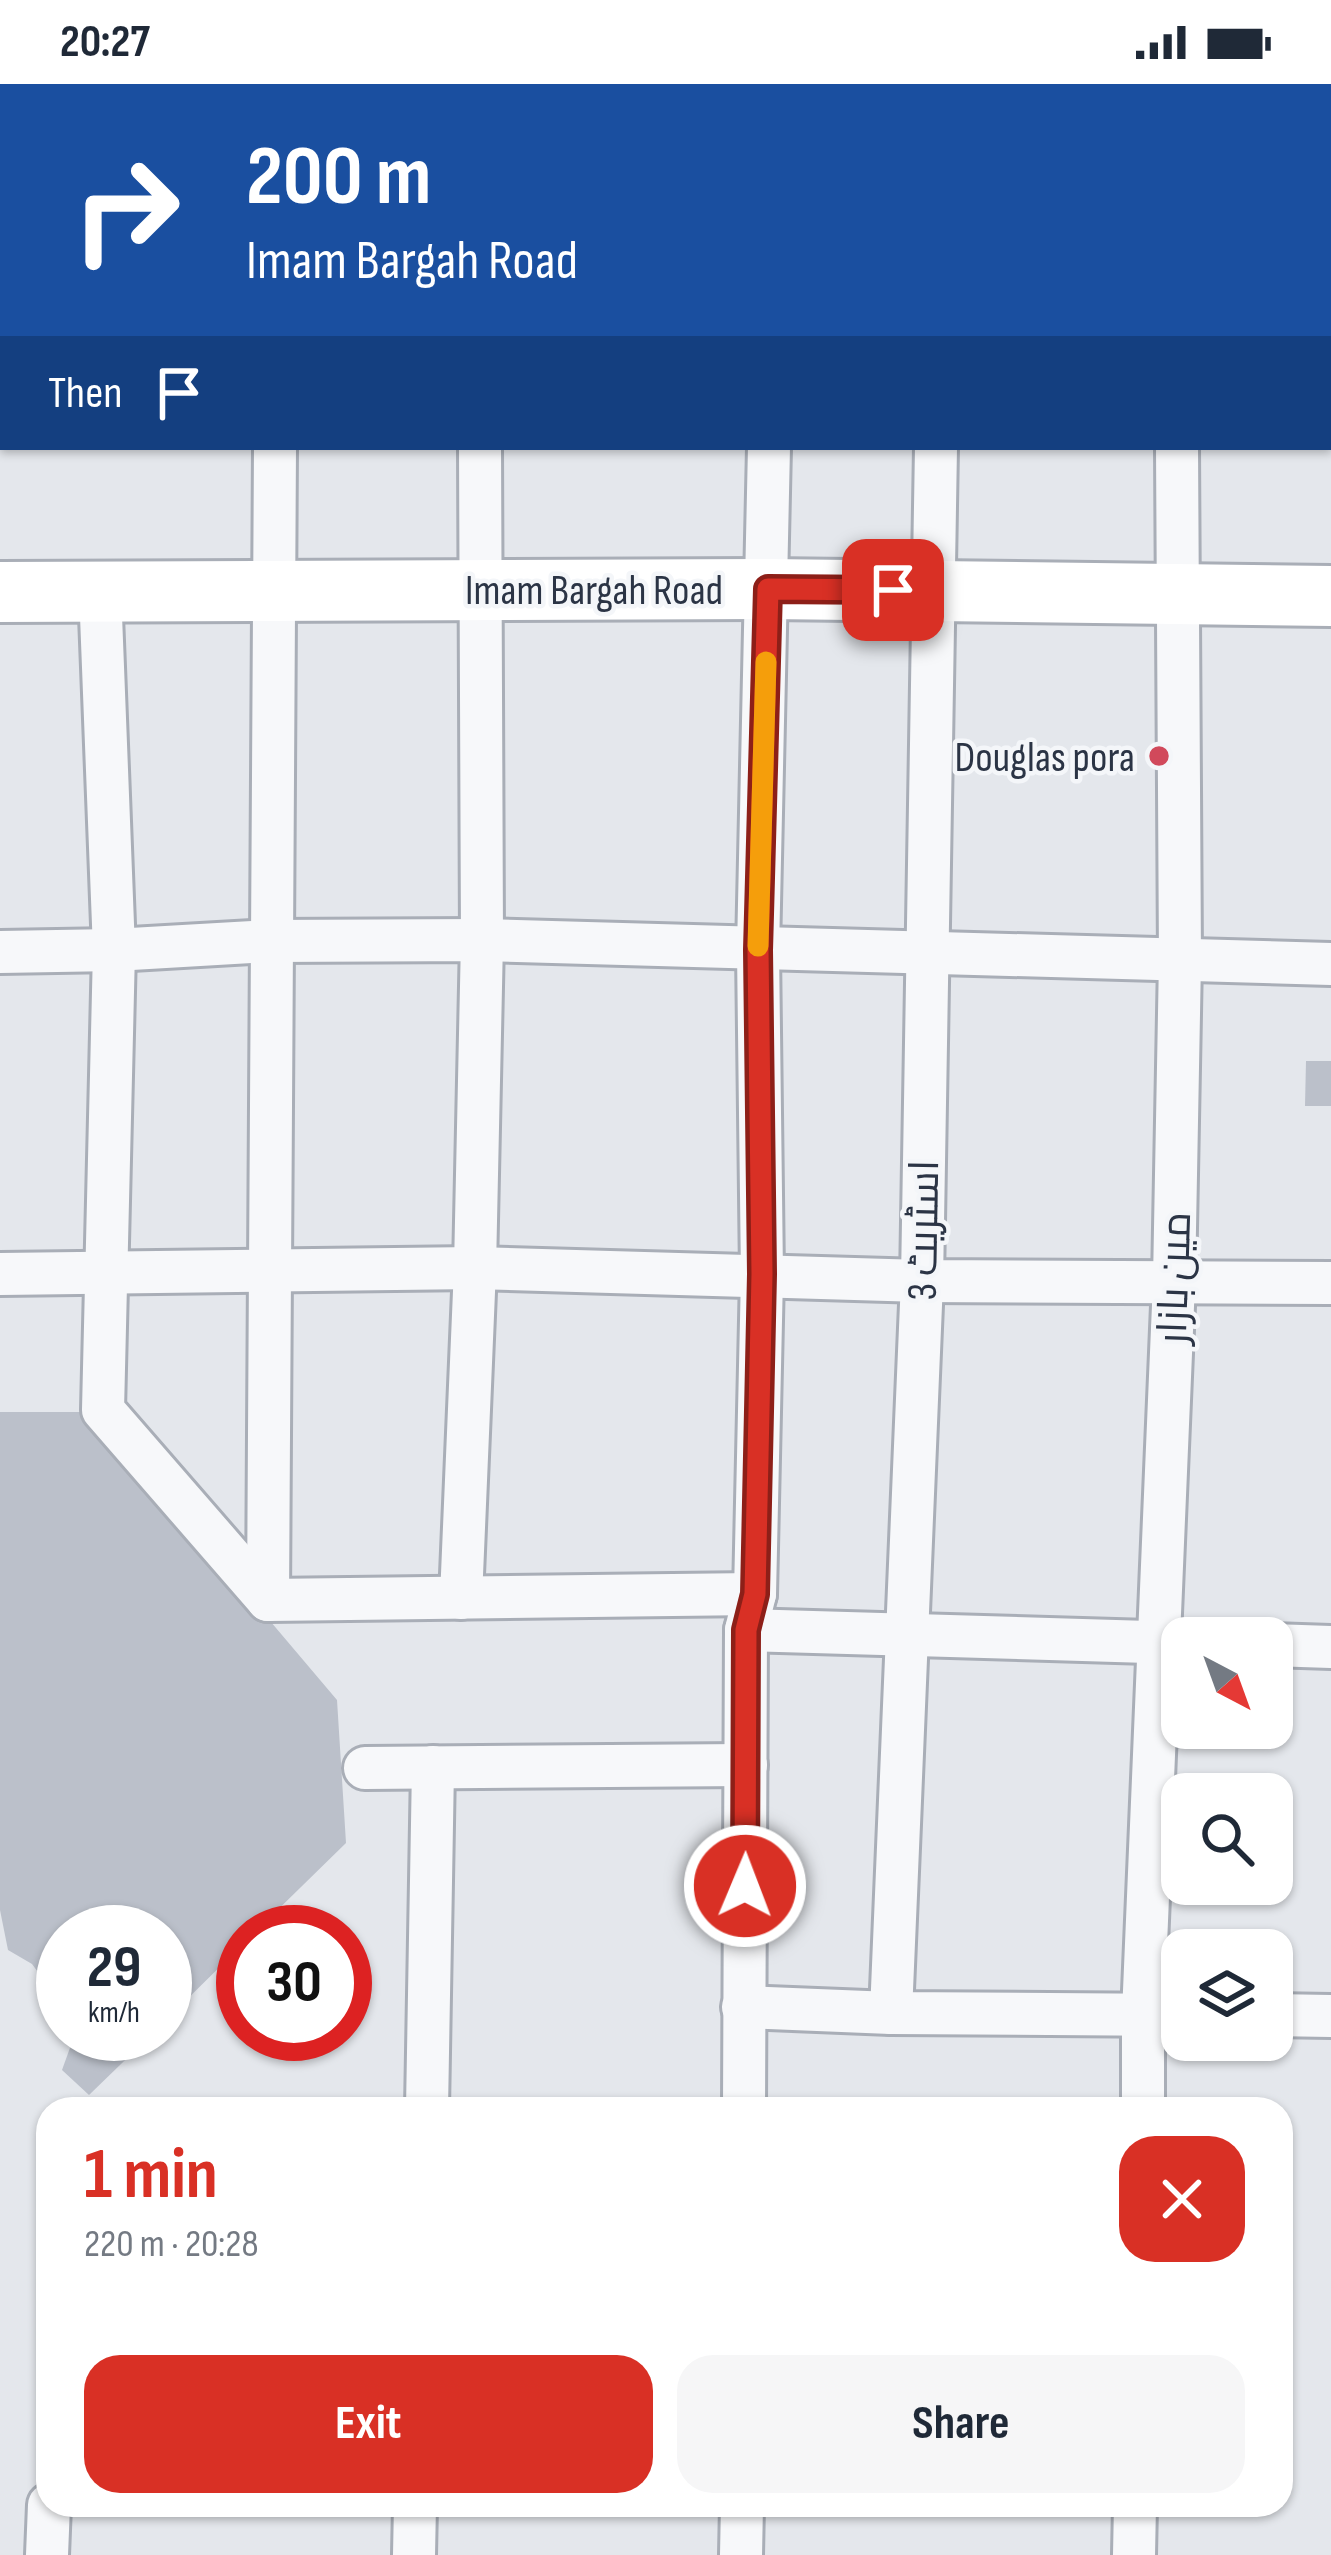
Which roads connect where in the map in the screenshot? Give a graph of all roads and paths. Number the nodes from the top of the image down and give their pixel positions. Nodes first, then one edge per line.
1 (275, 450) edge
2 (480, 450) edge
3 (769, 450) edge
4 (936, 450) edge
5 (1177, 450) edge
6 (272, 589) junction
7 (768, 589) junction
8 (100, 590) junction
9 (481, 590) junction
10 (934, 590) junction
11 (0, 592) edge
12 (1176, 596) junction
13 (1331, 596) edge
14 (482, 940) junction
15 (270, 941) junction
16 (114, 950) junction
17 (758, 950) junction
18 (0, 952) edge
19 (927, 954) junction
20 (1180, 960) junction
21 (1331, 964) edge
22 (475, 1268) junction
23 (271, 1270) junction
24 (0, 1274) edge
25 (108, 1274) junction
26 (762, 1274) junction
27 (922, 1281) junction
28 (1174, 1282) junction
29 (1331, 1282) edge
30 (461, 1598) junction
31 (268, 1600) junction
32 (751, 1612) junction
33 (1170, 1617) edge
34 (910, 1635) junction
35 (1161, 1643) edge
36 (1293, 1646) edge
37 (1331, 1647) edge
38 (1168, 1749) edge
39 (746, 1765) junction
40 (365, 1768) dead end
41 (433, 1768) junction
42 (1164, 1929) edge
43 (743, 2006) junction
44 (891, 2013) junction
45 (1161, 2015) edge
46 (1293, 2015) edge
47 (1331, 2015) edge
48 (1161, 2020) edge
49 (427, 2097) edge
50 (744, 2097) edge
51 (1145, 2097) edge
52 (49, 2517) edge
53 (415, 2517) edge
54 (742, 2517) edge
55 (1135, 2517) edge
56 (47, 2555) edge
57 (414, 2555) edge
58 (741, 2555) edge
59 (1134, 2555) edge

1 - 6 street
2 - 9 street
3 - 7 street
4 - 10 street, اسٹریٹ 3
5 - 12 street, مین بازار
6 - 8 main road, Imam Bargah Road
6 - 9 main road, Imam Bargah Road
6 - 15 street
7 - 9 main road, Imam Bargah Road
7 - 10 main road, Imam Bargah Road
7 - 17 street
8 - 11 main road, Imam Bargah Road
8 - 16 street
9 - 14 street
10 - 12 main road, Imam Bargah Road
10 - 19 street, اسٹریٹ 3
12 - 13 main road, Imam Bargah Road
12 - 20 street, مین بازار
14 - 15 street
14 - 17 street
14 - 22 street
15 - 16 street
15 - 23 street
16 - 18 street
16 - 25 street
17 - 19 street
17 - 26 street
19 - 20 street
19 - 27 street, اسٹریٹ 3
20 - 21 street
20 - 28 street, مین بازار
22 - 23 street
22 - 26 street
22 - 30 street
23 - 25 street
23 - 31 street
24 - 25 street
25 - 31 street
26 - 27 street
26 - 32 street
27 - 28 street
27 - 34 street, اسٹریٹ 3
28 - 29 street
28 - 33 street, مین بازار
30 - 31 street
30 - 32 street
32 - 34 street
32 - 39 street
34 - 35 street
34 - 44 street, اسٹریٹ 3
36 - 37 street
38 - 42 street, مین بازار
39 - 41 street
39 - 43 street
40 - 41 street
41 - 49 street
43 - 44 street
43 - 50 street
44 - 45 street
46 - 47 street
48 - 51 street, مین بازار
52 - 56 street
53 - 57 street
54 - 58 street
55 - 59 street

